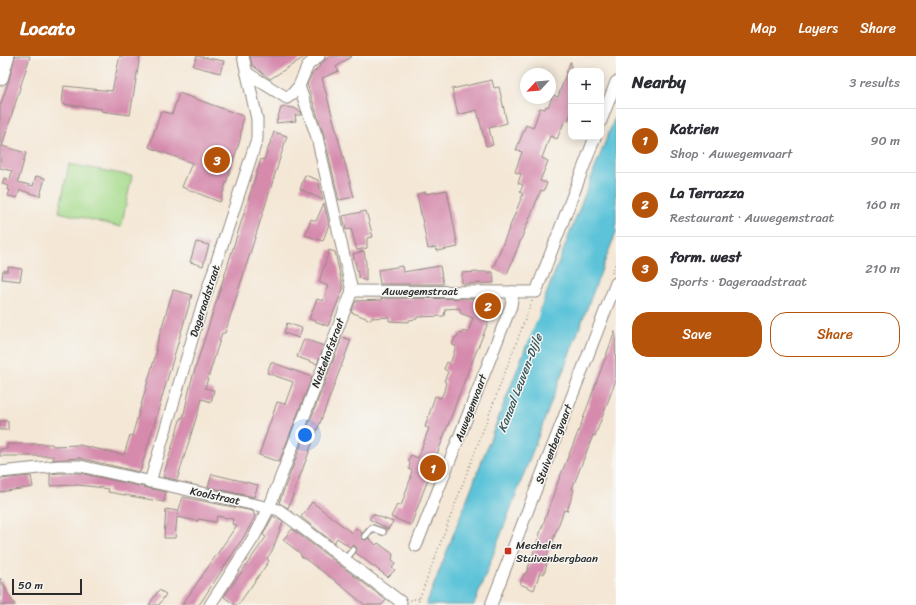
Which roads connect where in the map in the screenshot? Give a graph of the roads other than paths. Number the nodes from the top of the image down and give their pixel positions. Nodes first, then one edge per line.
1 (6, 56) edge
2 (243, 56) edge
3 (319, 56) edge
4 (247, 73) junction
5 (0, 77) edge
6 (616, 82) edge
7 (299, 86) junction
8 (604, 113) edge
9 (594, 140) edge
10 (616, 283) edge
11 (352, 291) junction
12 (514, 292) junction
13 (0, 472) edge
14 (150, 482) junction
15 (269, 508) junction
16 (383, 532) dead end
17 (365, 536) dead end
18 (416, 546) dead end
19 (353, 550) dead end
20 (345, 560) junction
21 (401, 604) edge
22 (210, 605) edge
23 (491, 605) edge

1 - 5 main road
2 - 4 street, Dageraadstraat
3 - 7 street
4 - 7 street
4 - 14 street, Dageraadstraat
6 - 8 street
7 - 11 street
9 - 12 street, Auwegemstraat
10 - 23 street, Stuivenbergvaart
11 - 12 street, Auwegemstraat
11 - 15 street, Nattehofstraat
12 - 18 street, Auwegemvaart
13 - 14 street, Koolstraat
14 - 15 street, Koolstraat
15 - 20 street, Koolstraat
15 - 22 street, Nattehofstraat
16 - 17 lane
19 - 20 lane
20 - 21 street, Koolstraat

